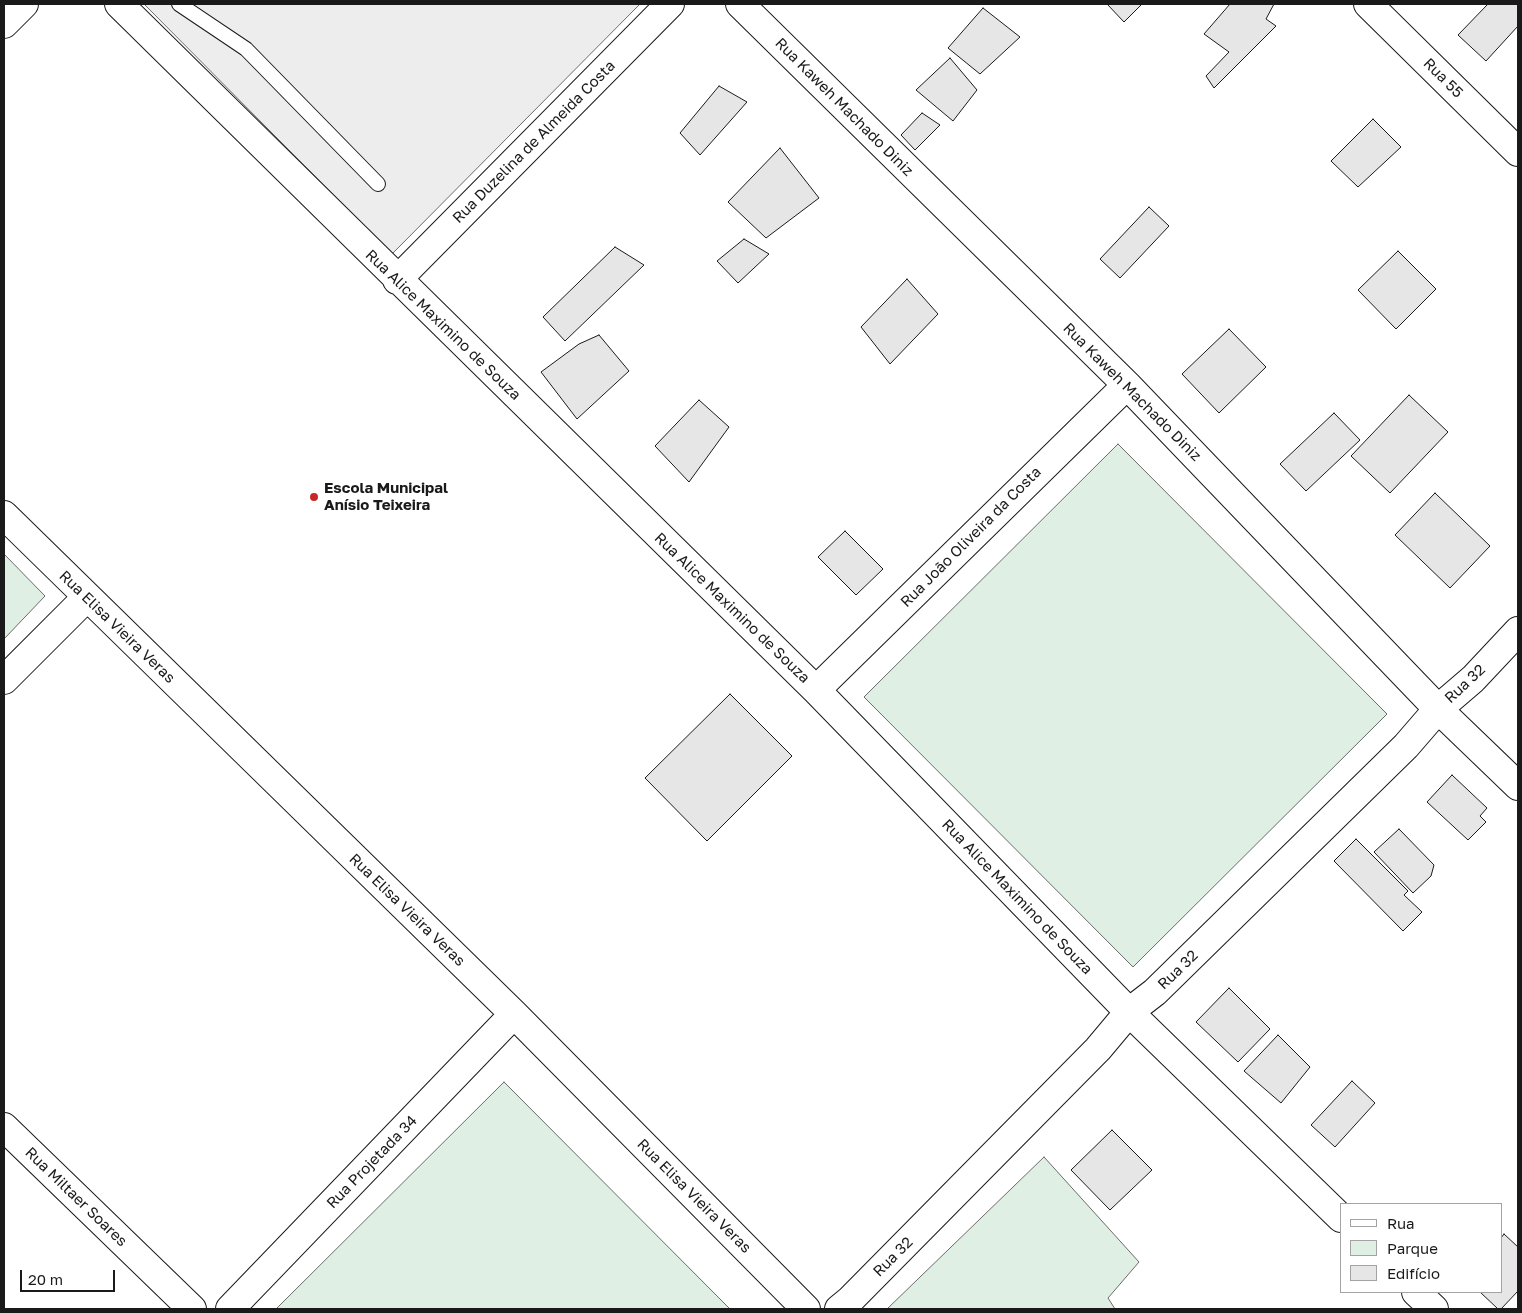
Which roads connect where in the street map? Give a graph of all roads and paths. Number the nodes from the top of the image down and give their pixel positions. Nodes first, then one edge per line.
1 (24, 4) edge
2 (118, 4) edge
3 (179, 4) edge
4 (670, 4) edge
5 (740, 4) edge
6 (1368, 4) edge
7 (4, 24) edge
8 (1518, 152) edge
9 (378, 184) dead end
10 (397, 280) junction
11 (1127, 385) junction
12 (4, 515) edge
13 (87, 597) junction
14 (1518, 631) edge
15 (4, 680) edge
16 (816, 690) junction
17 (1438, 709) junction
18 (1518, 786) edge
19 (1129, 1012) junction
20 (514, 1014) junction
21 (4, 1127) edge
22 (1340, 1217) edge
23 (1417, 1293) edge
24 (192, 1309) edge
25 (230, 1309) edge
26 (806, 1309) edge
27 (840, 1309) edge
28 (1434, 1309) edge

1 - 7 street
2 - 10 street, Rua Alice Maximino de Souza
3 - 9 lane
4 - 10 street, Rua Duzelina de Almeida Costa
5 - 11 street, Rua Kaweh Machado Diniz
6 - 8 street, Rua 55
10 - 16 street, Rua Alice Maximino de Souza
11 - 16 street, Rua João Oliveira da Costa
11 - 17 street, Rua Kaweh Machado Diniz
12 - 13 street, Rua Elisa Vieira Veras
13 - 15 street
13 - 20 street, Rua Elisa Vieira Veras
14 - 17 street, Rua 32
16 - 19 street, Rua Alice Maximino de Souza
17 - 18 street, Rua Kaweh Machado Diniz
17 - 19 street, Rua 32
19 - 22 street, Rua Alice Maximino de Souza
19 - 27 street, Rua 32
20 - 25 street, Rua Projetada 34
20 - 26 street, Rua Elisa Vieira Veras
21 - 24 street, Rua Miltaer Soares
23 - 28 street

